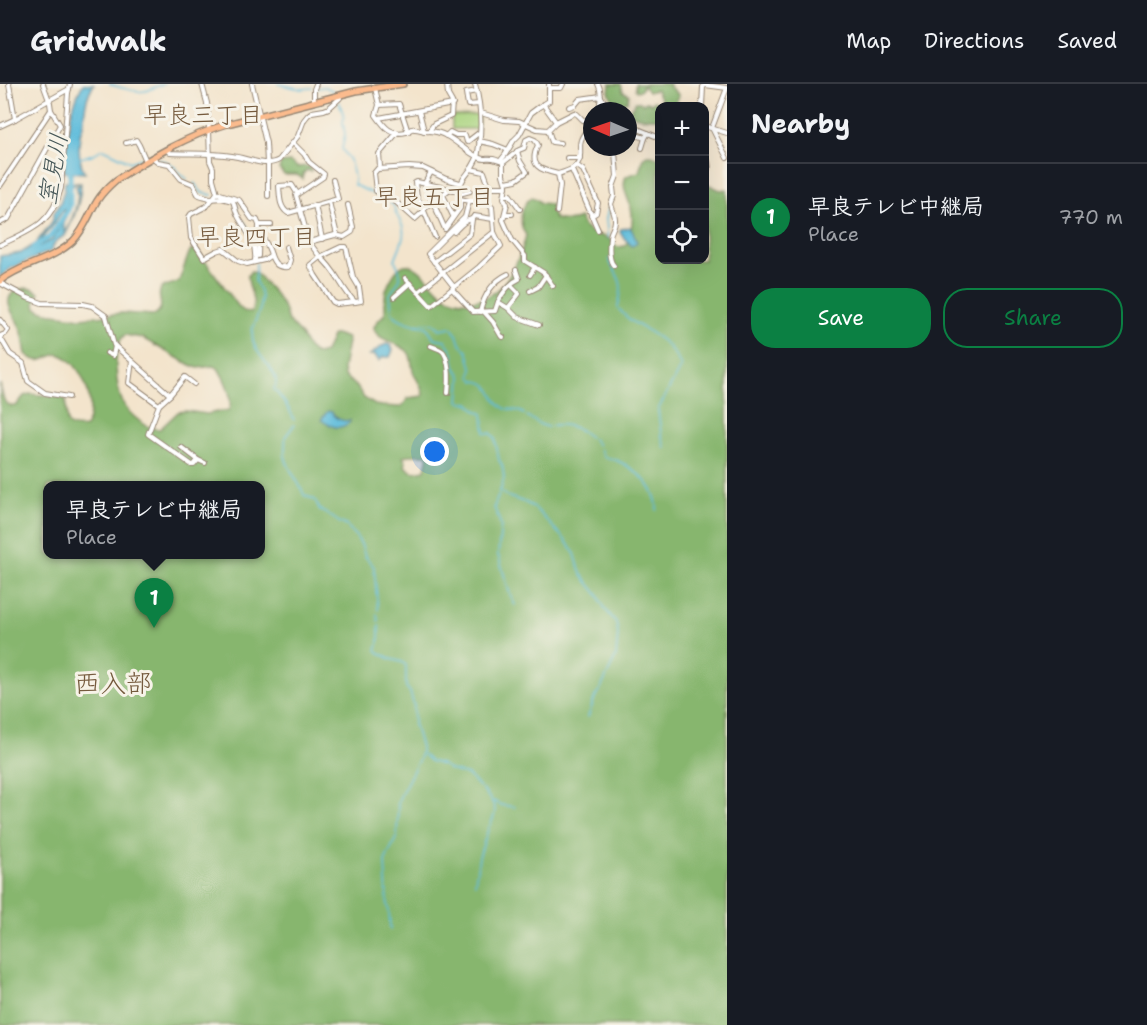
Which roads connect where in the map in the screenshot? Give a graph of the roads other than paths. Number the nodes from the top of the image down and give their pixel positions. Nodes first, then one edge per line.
1 (9, 84) edge
2 (43, 84) edge
3 (202, 84) edge
4 (252, 84) edge
5 (316, 84) edge
6 (403, 84) edge
7 (447, 84) edge
8 (475, 84) edge
9 (563, 84) edge
10 (598, 84) edge
11 (69, 86) edge
12 (549, 86) edge
13 (375, 88) junction
14 (727, 88) edge
15 (477, 91) junction
16 (339, 95) junction
17 (601, 96) junction
18 (49, 99) junction
19 (314, 102) junction
20 (600, 102) edge
21 (605, 102) edge
22 (702, 102) edge
23 (479, 104) junction
24 (379, 105) junction
25 (453, 105) junction
26 (543, 105) junction
27 (569, 107) dead end
28 (51, 110) junction
29 (419, 111) junction
30 (481, 113) junction
31 (402, 114) junction
32 (260, 116) junction
33 (379, 118) junction
34 (15, 119) junction
35 (583, 120) edge
36 (556, 122) junction
37 (526, 124) junction
38 (0, 126) edge
39 (709, 127) edge
40 (712, 128) junction
41 (209, 129) junction
42 (637, 129) edge
43 (548, 130) junction
44 (427, 131) junction
45 (396, 132) junction
46 (408, 132) junction
47 (481, 132) junction
48 (648, 133) junction
49 (727, 133) edge
50 (637, 135) edge
51 (447, 136) junction
52 (583, 136) edge
53 (655, 136) edge
54 (645, 138) junction
55 (479, 141) junction
56 (126, 142) dead end
57 (293, 143) junction
58 (560, 143) dead end
59 (642, 147) dead end
60 (722, 148) junction
61 (727, 149) edge
62 (167, 150) junction
63 (508, 150) junction
64 (517, 152) junction
65 (210, 153) junction
66 (615, 156) edge
67 (477, 157) junction
68 (145, 158) junction
69 (153, 158) junction
70 (567, 158) dead end
71 (580, 158) junction
72 (727, 158) edge
73 (502, 161) junction
74 (268, 163) junction
75 (574, 167) junction
76 (378, 169) junction
77 (471, 169) junction
78 (431, 172) junction
79 (558, 174) junction
80 (333, 180) dead end
81 (425, 183) junction
82 (460, 183) junction
83 (506, 185) junction
84 (0, 186) edge
85 (450, 189) junction
86 (470, 191) dead end
87 (216, 193) junction
88 (297, 194) junction
89 (443, 195) junction
90 (459, 195) junction
91 (505, 195) junction
92 (268, 196) dead end
93 (211, 199) junction
94 (469, 201) junction
95 (329, 202) junction
96 (434, 202) junction
97 (315, 205) junction
98 (348, 205) dead end
99 (300, 209) junction
100 (520, 209) dead end
101 (424, 210) junction
102 (557, 212) dead end
103 (505, 214) junction
104 (512, 214) dead end
105 (591, 216) junction
106 (453, 217) junction
107 (472, 219) junction
108 (492, 219) junction
109 (0, 223) edge
110 (271, 225) dead end
111 (259, 228) junction
112 (598, 230) dead end
113 (454, 232) dead end
114 (494, 232) junction
115 (337, 235) junction
116 (435, 237) dead end
117 (322, 239) junction
118 (309, 242) junction
119 (0, 245) edge
120 (286, 247) dead end
121 (271, 255) junction
122 (320, 257) junction
123 (256, 261) junction
124 (434, 262) junction
125 (614, 266) dead end
126 (535, 267) junction
127 (516, 270) dead end
128 (443, 273) junction
129 (508, 274) dead end
130 (530, 275) dead end
131 (546, 275) junction
132 (405, 278) dead end
133 (0, 282) edge
134 (410, 283) junction
135 (511, 285) junction
136 (553, 286) dead end
137 (453, 288) junction
138 (530, 291) dead end
139 (418, 292) junction
140 (394, 297) dead end
141 (355, 302) junction
142 (498, 302) junction
143 (508, 308) junction
144 (482, 312) junction
145 (0, 320) edge
146 (539, 325) dead end
147 (0, 337) edge
148 (503, 337) dead end
149 (115, 346) junction
150 (431, 346) dead end
151 (108, 353) dead end
152 (132, 361) junction
153 (194, 384) dead end
154 (448, 393) dead end
155 (170, 395) junction
156 (69, 397) dead end
157 (159, 405) junction
158 (181, 447) dead end
159 (198, 460) junction
160 (205, 463) dead end

1 - 34 street
2 - 18 street
3 - 41 street
4 - 32 street
5 - 19 street
6 - 13 main road
7 - 25 street
8 - 15 street
9 - 12 street
10 - 17 street
11 - 18 street
11 - 119 street
12 - 26 street
13 - 16 main road
13 - 24 street
14 - 22 street
14 - 40 street
15 - 23 street
15 - 23 street
16 - 19 main road
16 - 57 street
17 - 20 street
17 - 21 street
17 - 27 street
18 - 28 street
18 - 34 street
19 - 32 main road
23 - 30 street
24 - 31 street
24 - 33 street
25 - 29 street
25 - 44 street
26 - 36 street
26 - 37 street
28 - 84 street
28 - 109 street
29 - 31 street
29 - 44 street
30 - 37 street
30 - 47 street
31 - 33 street
31 - 46 street
32 - 41 main road
32 - 74 street
33 - 45 street
34 - 38 street
35 - 36 street
36 - 43 street
37 - 43 street
37 - 63 street
39 - 40 street
40 - 49 street
40 - 60 street
41 - 62 main road
41 - 65 street
42 - 48 street
43 - 58 street
44 - 46 street
44 - 51 street
45 - 46 street
45 - 76 street
47 - 51 street
47 - 55 street
48 - 53 street
48 - 54 street
50 - 54 street
51 - 67 street
52 - 71 street
54 - 59 street
55 - 63 street
55 - 67 street
56 - 68 street
57 - 74 street
57 - 88 street
60 - 61 street
60 - 72 street
62 - 65 street
62 - 69 main road
63 - 73 street
64 - 73 street
64 - 79 street
64 - 83 street
65 - 74 street
65 - 87 street
66 - 125 street
67 - 73 street
67 - 77 street
68 - 69 main road
68 - 133 main road
69 - 93 street
70 - 71 street
71 - 75 street
73 - 83 street
74 - 92 street
75 - 79 street
75 - 105 street
75 - 105 street
76 - 78 street
76 - 101 street
77 - 82 street
77 - 83 street
78 - 81 street
78 - 82 street
79 - 102 street
80 - 95 street
81 - 85 street
81 - 96 street
81 - 101 street
82 - 90 street
83 - 91 street
85 - 89 street
85 - 90 street
86 - 90 street
87 - 93 street
87 - 111 street
88 - 99 street
88 - 99 street
89 - 96 street
89 - 106 street
90 - 94 street
90 - 106 street
91 - 100 street
91 - 103 street
93 - 123 street
93 - 123 street
94 - 108 street
94 - 124 street
95 - 97 street
95 - 115 street
96 - 101 street
96 - 106 street
97 - 99 street
97 - 117 street
98 - 115 street
99 - 118 street
101 - 116 street
103 - 104 street
103 - 126 street
105 - 112 street
107 - 108 street
107 - 113 street
107 - 124 street
108 - 114 street
110 - 111 street
111 - 121 street
111 - 123 street
114 - 128 street
114 - 137 street
115 - 117 street
117 - 118 street
118 - 122 street
120 - 121 street
121 - 123 street
122 - 141 street
122 - 141 street
122 - 141 street
124 - 128 street
126 - 130 street
126 - 131 street
127 - 135 street
128 - 137 street
128 - 139 street
129 - 144 street
131 - 136 street
131 - 138 street
132 - 134 street
133 - 149 street
134 - 139 street
134 - 140 street
135 - 142 street
135 - 143 street
137 - 139 street
137 - 144 street
142 - 143 street
142 - 144 street
143 - 146 street
144 - 148 street
145 - 147 street
147 - 156 street
149 - 151 street
149 - 152 street
150 - 154 street
152 - 155 street
152 - 157 street
153 - 155 street
155 - 157 street
157 - 159 street
158 - 159 street
159 - 160 street

